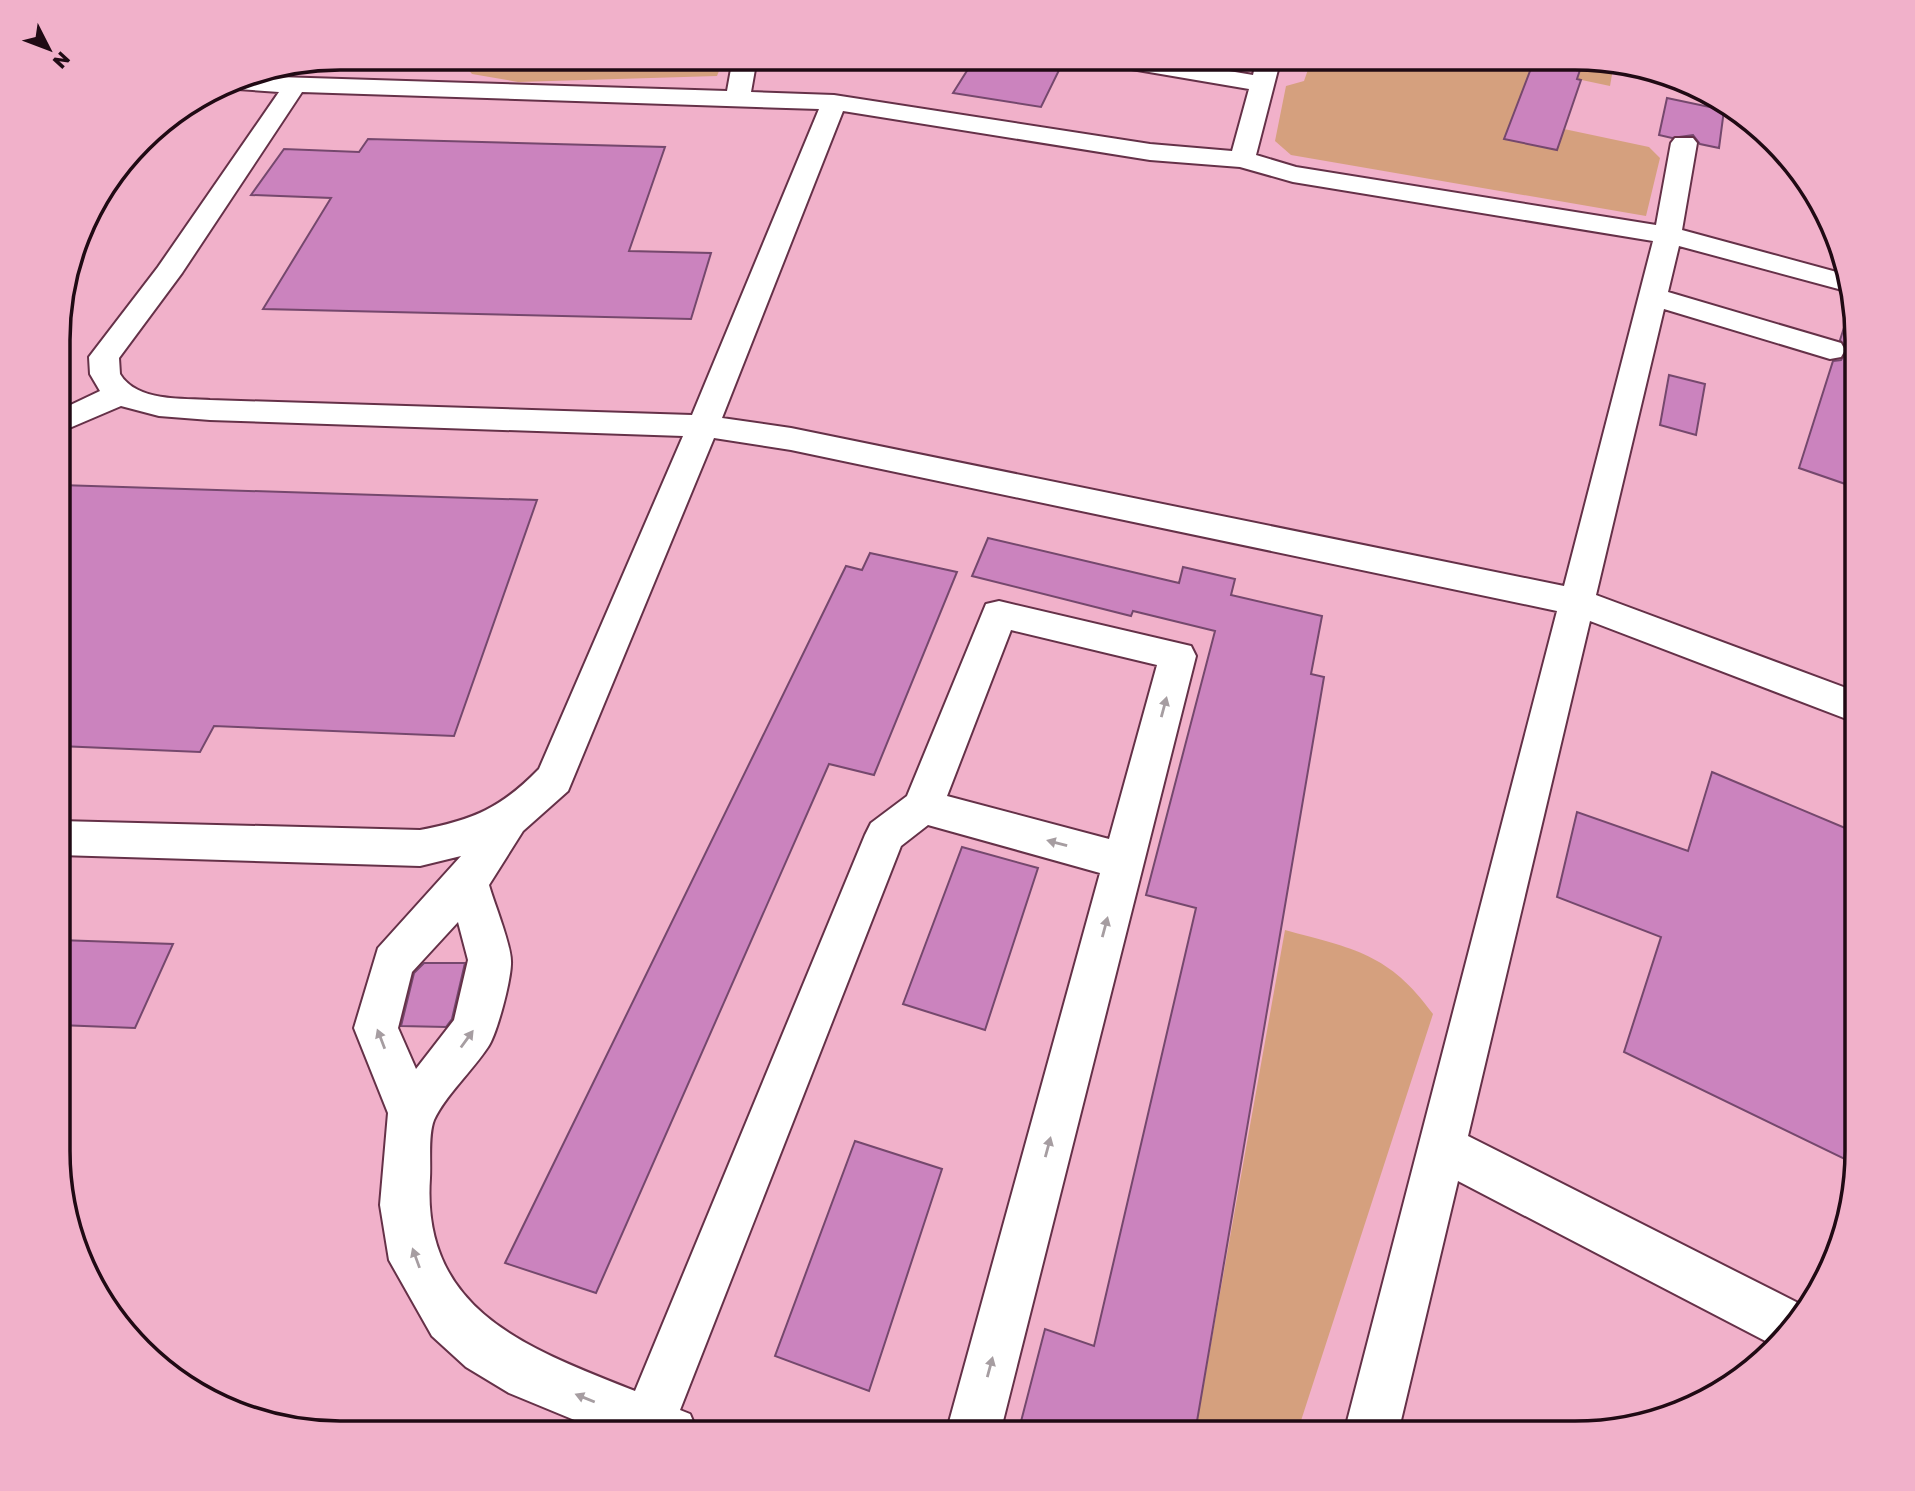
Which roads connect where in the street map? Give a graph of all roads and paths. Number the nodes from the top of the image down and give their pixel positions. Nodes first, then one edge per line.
1 (743, 70) edge
2 (1266, 71) edge
3 (254, 84) edge
4 (295, 85) junction
5 (738, 98) junction
6 (834, 102) junction
7 (1684, 143) dead end
8 (1242, 159) junction
9 (1668, 234) junction
10 (1839, 281) edge
11 (1653, 296) junction
12 (1830, 350) dead end
13 (122, 393) junction
14 (70, 417) edge
15 (703, 426) junction
16 (1577, 602) junction
17 (1845, 703) edge
18 (923, 807) junction
19 (507, 823) junction
20 (70, 838) edge
21 (1122, 861) junction
22 (467, 882) junction
23 (411, 1113) junction
24 (1441, 1147) junction
25 (1783, 1323) edge
26 (643, 1421) edge
27 (663, 1421) edge
28 (976, 1421) edge
29 (1374, 1421) edge

1 - 5 lane
2 - 8 lane
3 - 4 lane
4 - 5 lane
4 - 13 lane
5 - 6 lane
6 - 8 lane
6 - 15 lane
7 - 9 lane
8 - 9 lane
9 - 10 lane
9 - 11 lane
11 - 12 lane
11 - 16 lane
13 - 14 lane
13 - 15 lane
15 - 16 lane
15 - 19 lane
16 - 17 lane
16 - 24 lane
21 -> 18 lane
21 -> 18 lane
18 - 27 lane
19 - 20 lane
19 - 22 lane
28 -> 21 lane
23 -> 22 lane
23 -> 22 lane
26 -> 23 lane
24 - 25 lane
24 - 29 lane

